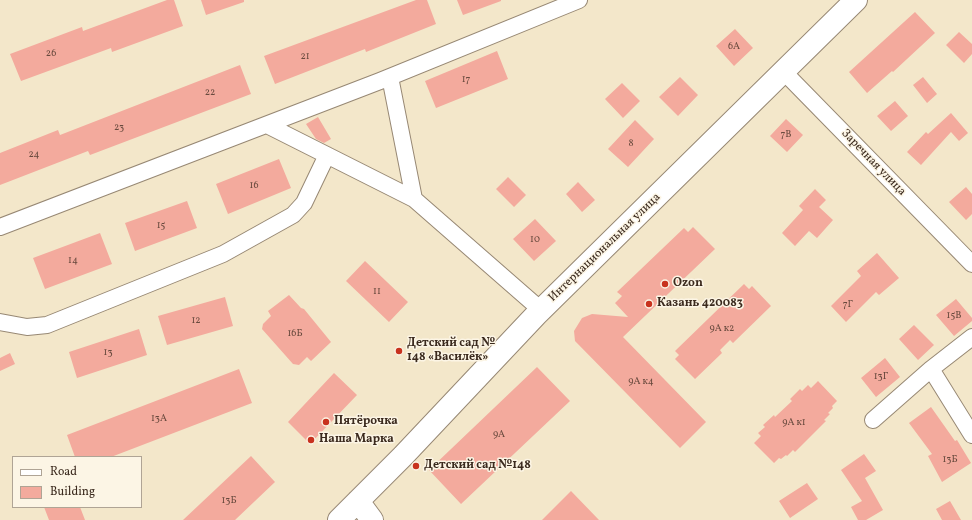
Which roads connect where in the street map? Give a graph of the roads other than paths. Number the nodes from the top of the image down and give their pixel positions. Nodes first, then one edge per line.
1 (579, 0) edge
2 (856, 0) edge
3 (783, 71) junction
4 (390, 77) junction
5 (267, 125) junction
6 (327, 155) junction
7 (414, 199) junction
8 (0, 227) edge
9 (969, 256) edge
10 (541, 310) junction
11 (0, 322) edge
12 (972, 337) edge
13 (932, 369) junction
14 (873, 420) dead end
15 (972, 435) edge
16 (358, 501) junction
17 (338, 520) edge
18 (372, 520) edge

1 - 4 street
2 - 3 street, Интернациональная улица
3 - 9 street, Заречная улица
3 - 10 street, Интернациональная улица
4 - 5 street
4 - 7 street
5 - 6 street
5 - 8 street
6 - 7 street
6 - 11 street
7 - 10 street
10 - 16 street, Интернациональная улица
12 - 13 street
13 - 14 street
13 - 15 street
16 - 17 street
16 - 18 street

